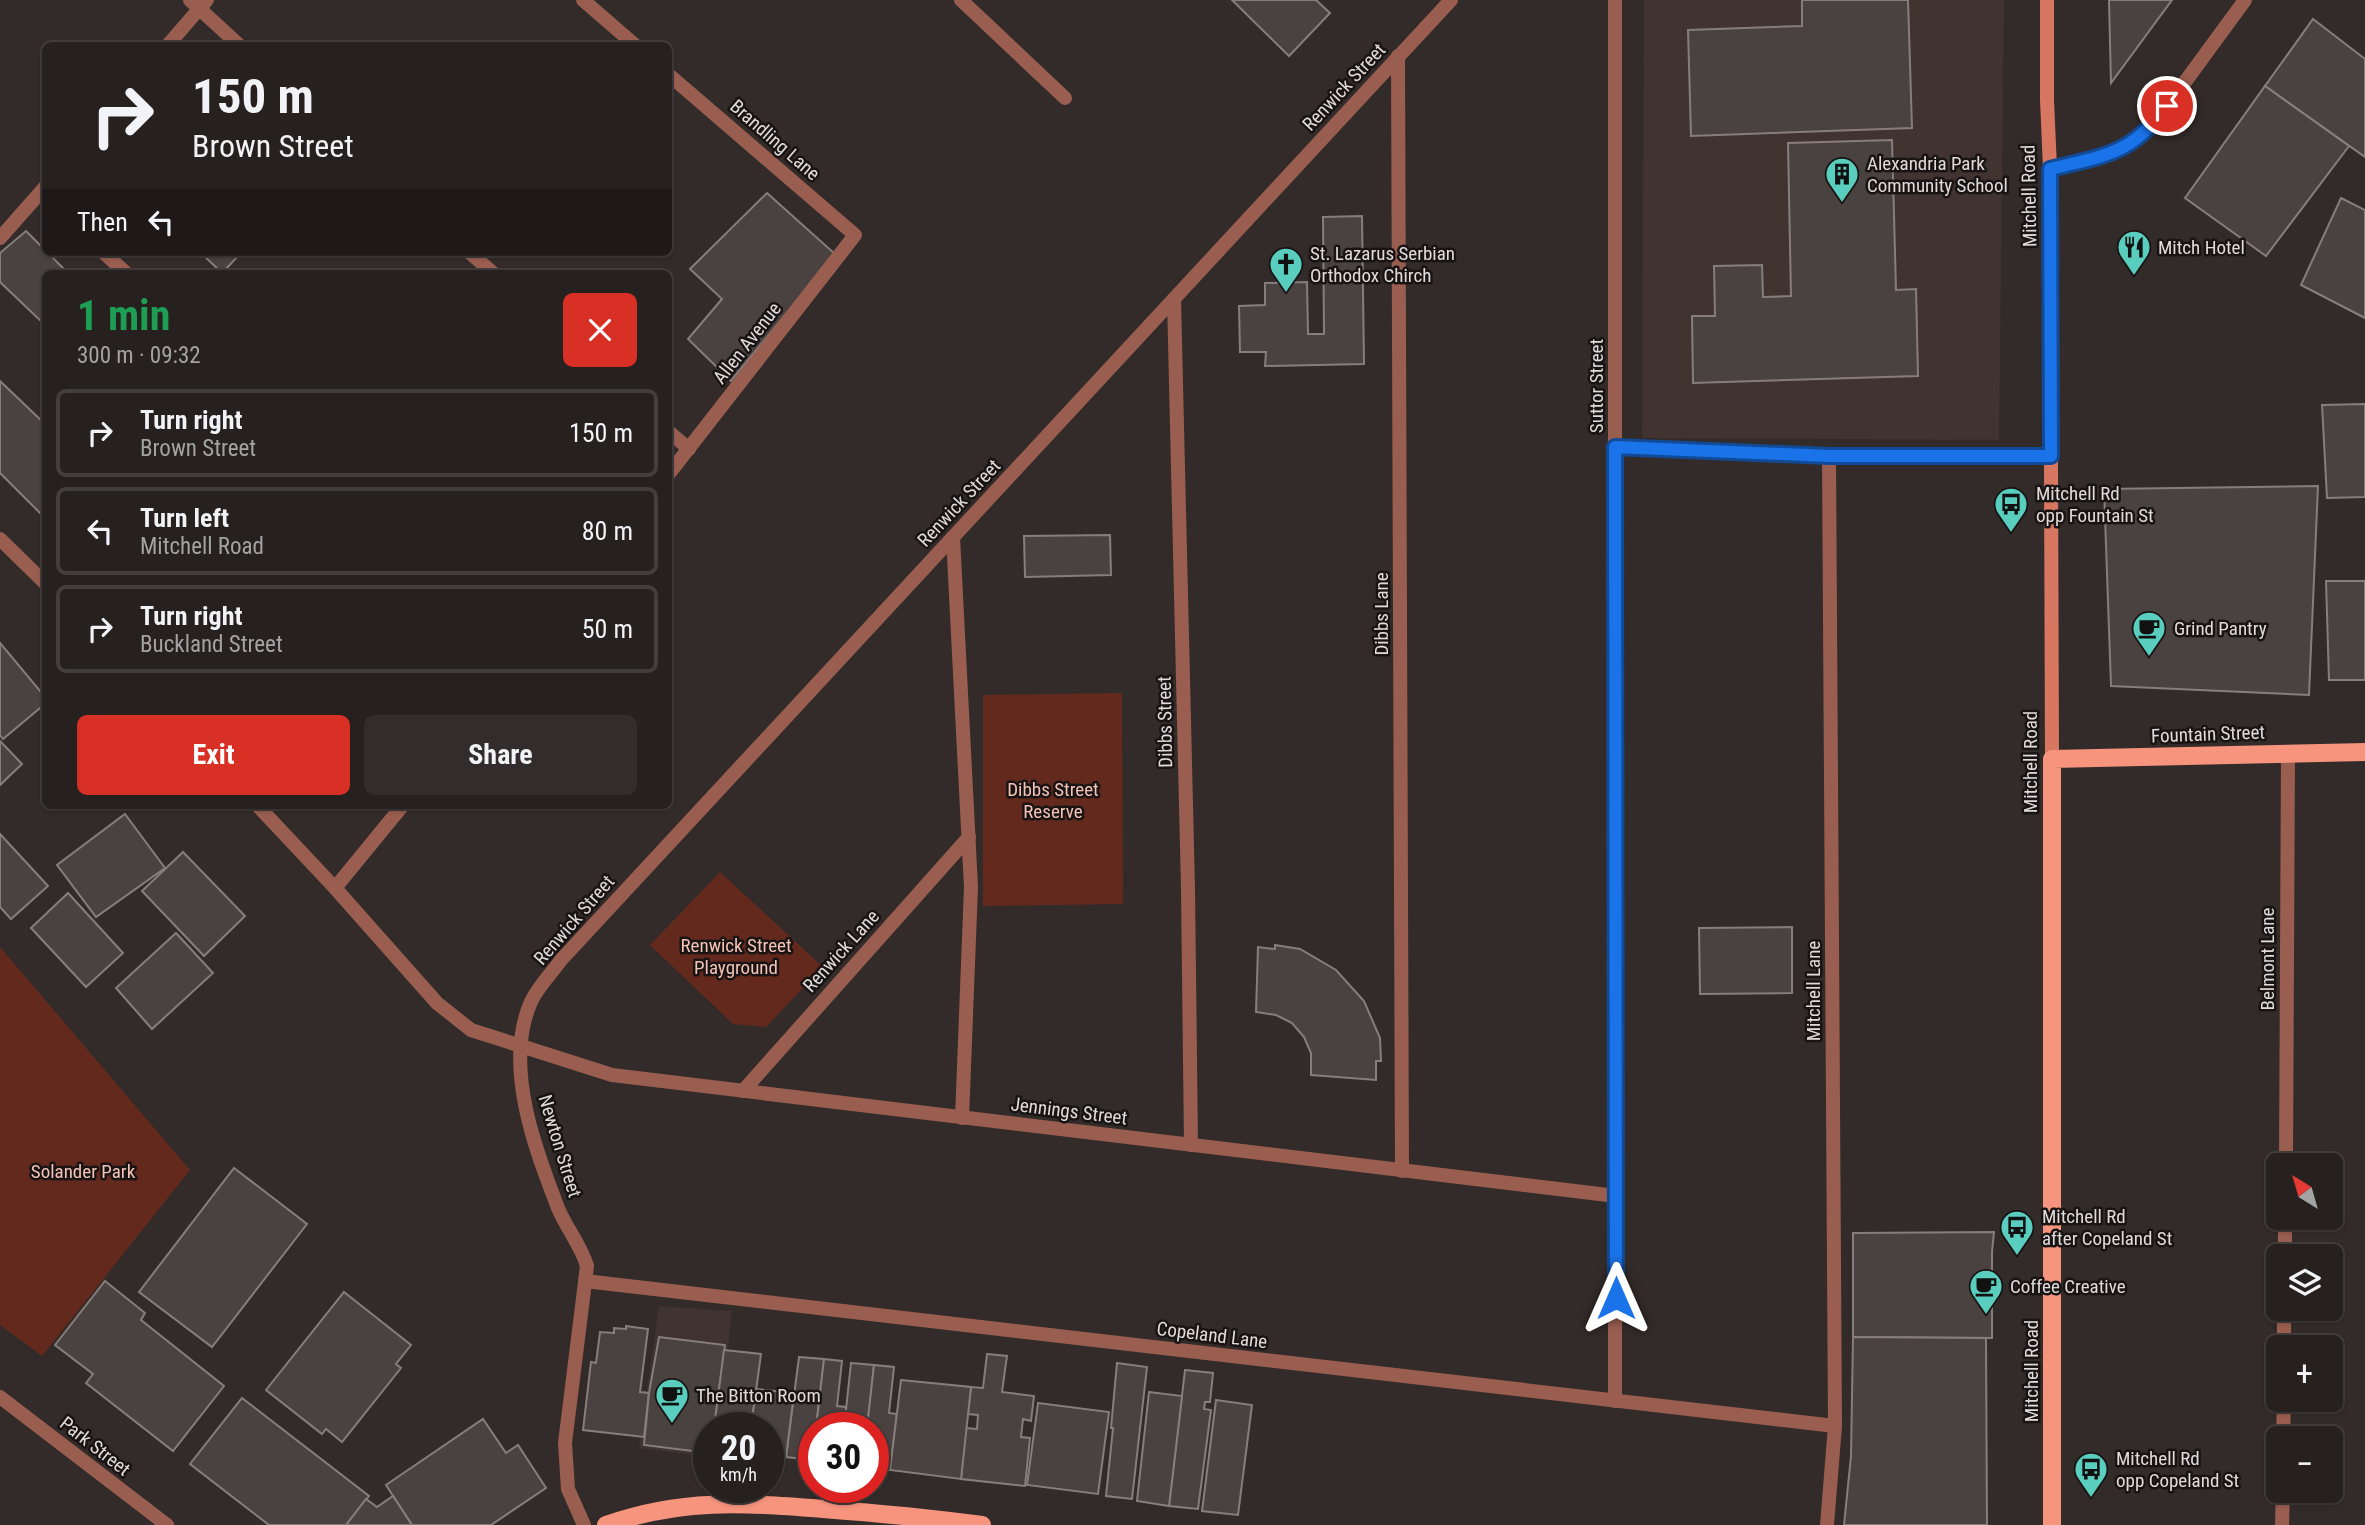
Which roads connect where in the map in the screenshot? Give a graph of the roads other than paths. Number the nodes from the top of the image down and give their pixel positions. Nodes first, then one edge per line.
1 (583, 0) edge
2 (961, 0) edge
3 (1451, 0) edge
4 (1615, 0) edge
5 (2047, 0) edge
6 (2245, 0) edge
7 (198, 3) edge
8 (170, 42) edge
9 (236, 42) edge
10 (631, 42) edge
11 (1398, 57) junction
12 (672, 77) edge
13 (1065, 98) dead end
14 (2050, 169) junction
15 (42, 195) edge
16 (855, 235) joint
17 (0, 238) edge
18 (107, 256) edge
19 (474, 256) edge
20 (123, 270) edge
21 (490, 270) edge
22 (1174, 299) junction
23 (672, 434) edge
24 (1615, 447) junction
25 (689, 449) junction
26 (1829, 456) junction
27 (2051, 456) junction
28 (672, 470) edge
29 (953, 537) junction
30 (0, 539) edge
31 (42, 580) edge
32 (2288, 752) junction
33 (2365, 752) edge
34 (2052, 759) junction
35 (261, 809) edge
36 (400, 809) edge
37 (969, 836) junction
38 (335, 888) junction
39 (521, 1046) junction
40 (743, 1091) junction
41 (962, 1118) junction
42 (1191, 1145) junction
43 (2286, 1153) edge
44 (1402, 1171) junction
45 (1616, 1196) junction
46 (585, 1281) junction
47 (0, 1396) edge
48 (1615, 1401) junction
49 (1835, 1426) junction
50 (2283, 1503) edge
51 (906, 1520) edge
52 (167, 1525) edge
53 (584, 1525) edge
54 (606, 1525) edge
55 (982, 1525) edge
56 (1827, 1525) edge
57 (2052, 1525) edge
58 (2282, 1525) edge

1 - 10 street
2 - 13 street
3 - 11 street, Renwick Street
4 - 24 street, Suttor Street
5 - 14 main road, Mitchell Road
6 - 14 street
7 - 8 street
7 - 9 street
11 - 22 street, Renwick Street
11 - 44 street, Dibbs Lane
12 - 16 street, Brandling Lane
14 - 27 main road, Mitchell Road
15 - 17 street
16 - 25 street, Allen Avenue
18 - 20 street
19 - 21 street
22 - 29 street, Renwick Street
22 - 42 street, Dibbs Street
23 - 25 street
24 - 26 street
24 - 45 street, Suttor Street
25 - 28 street, Allen Avenue
26 - 27 street
26 - 49 street, Mitchell Lane
27 - 34 main road, Mitchell Road
29 - 37 street
29 - 39 street, Renwick Street
30 - 31 street
32 - 33 main road, Fountain Street
32 - 34 main road, Fountain Street
32 - 43 street, Belmont Lane
34 - 57 main road, Mitchell Road
35 - 38 street
36 - 38 street
37 - 40 street, Renwick Lane
37 - 41 street
38 - 39 street
39 - 40 street, Jennings Street
39 - 46 street, Newton Street
40 - 41 street, Jennings Street
41 - 42 street, Jennings Street
42 - 44 street, Jennings Street
44 - 45 street, Jennings Street
45 - 48 street, Suttor Street
46 - 48 street, Copeland Lane
46 - 53 street, Newton Street
47 - 52 street, Park Street
48 - 49 street, Copeland Lane
49 - 56 street, Mitchell Lane
50 - 58 street
51 - 54 main road
51 - 55 main road

